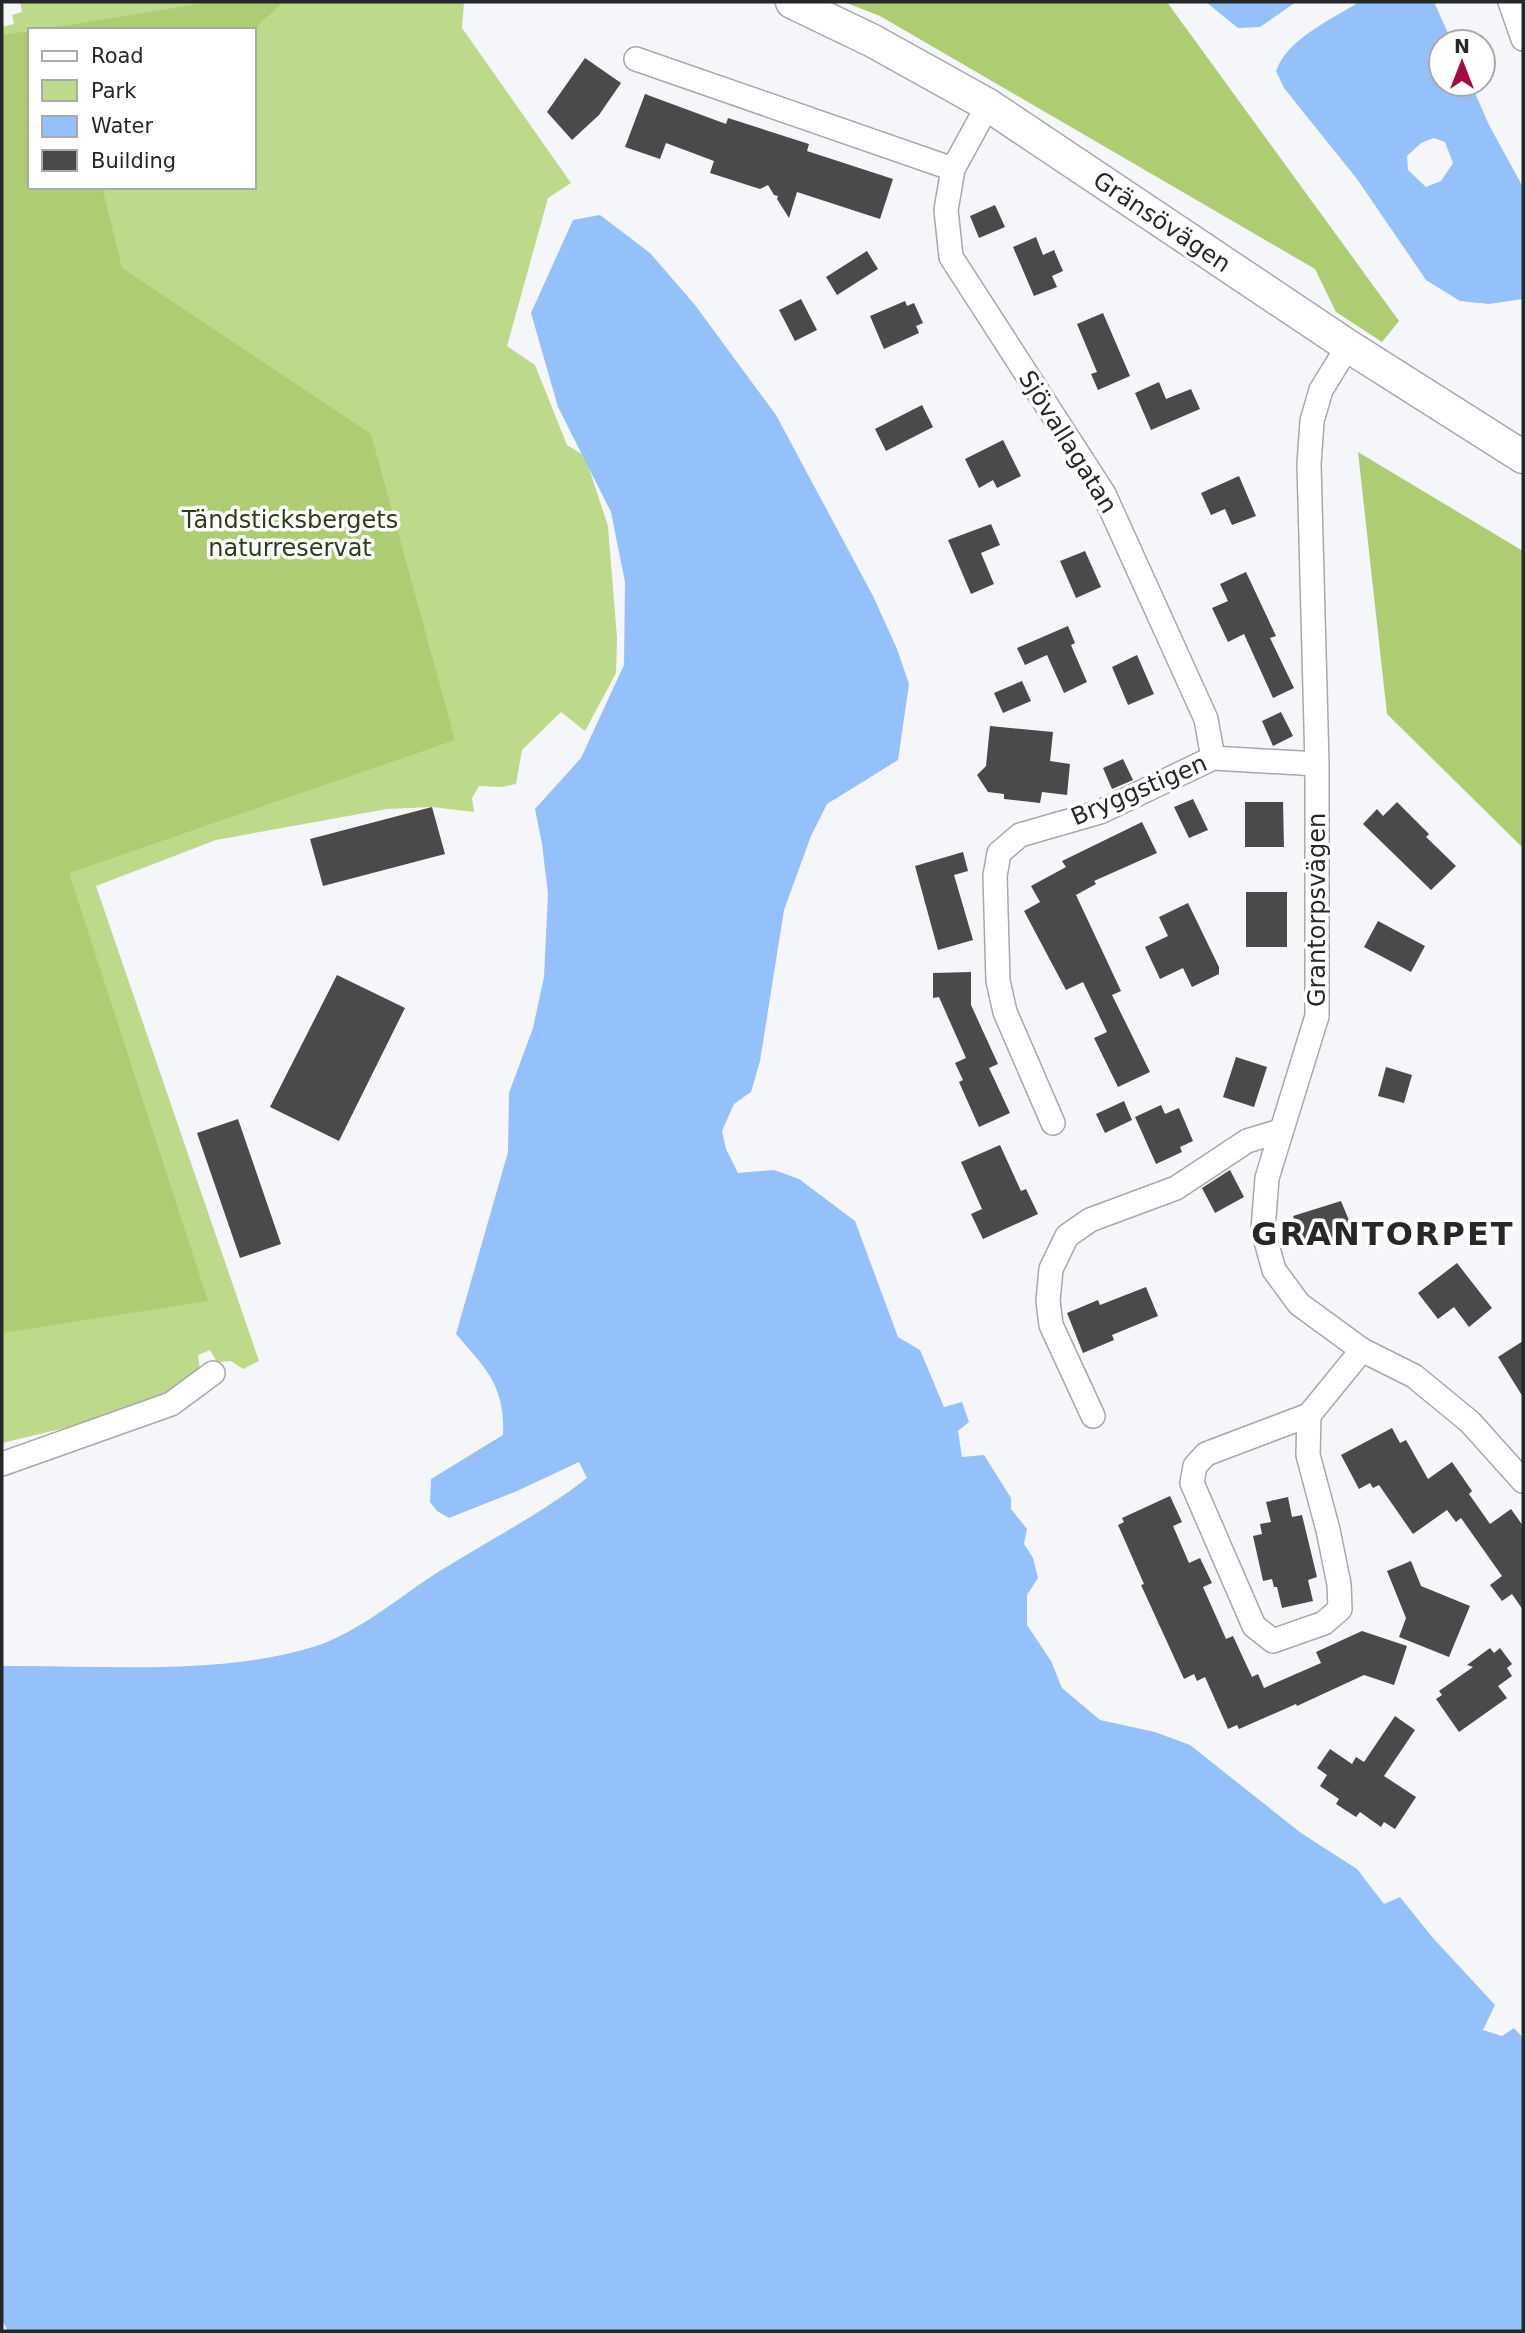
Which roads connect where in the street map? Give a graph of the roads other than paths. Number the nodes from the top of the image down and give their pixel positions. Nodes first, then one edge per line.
1 (792, 2) edge
2 (1510, 2) edge
3 (1523, 39) edge
4 (636, 59) dead end
5 (988, 105) junction
6 (953, 169) junction
7 (1348, 346) junction
8 (1523, 457) edge
9 (1213, 758) junction
10 (1317, 764) junction
11 (1053, 1123) dead end
12 (1280, 1131) junction
13 (1362, 1350) junction
14 (213, 1373) dead end
15 (1309, 1415) junction
16 (1093, 1416) dead end
17 (2, 1464) edge
18 (1523, 1481) edge

1 - 5 street, Gränsövägen
2 - 3 street
4 - 6 street
5 - 6 street, Sjövallagatan
5 - 7 street, Gränsövägen
6 - 9 street, Sjövallagatan
7 - 8 street, Gränsövägen
7 - 10 street, Grantorpsvägen
9 - 10 street, Bryggstigen
9 - 11 street, Bryggstigen
10 - 12 street, Grantorpsvägen
12 - 13 street, Grantorpsvägen
12 - 16 street
13 - 15 street
13 - 18 street, Grantorpsvägen
14 - 17 street
15 - 15 street

